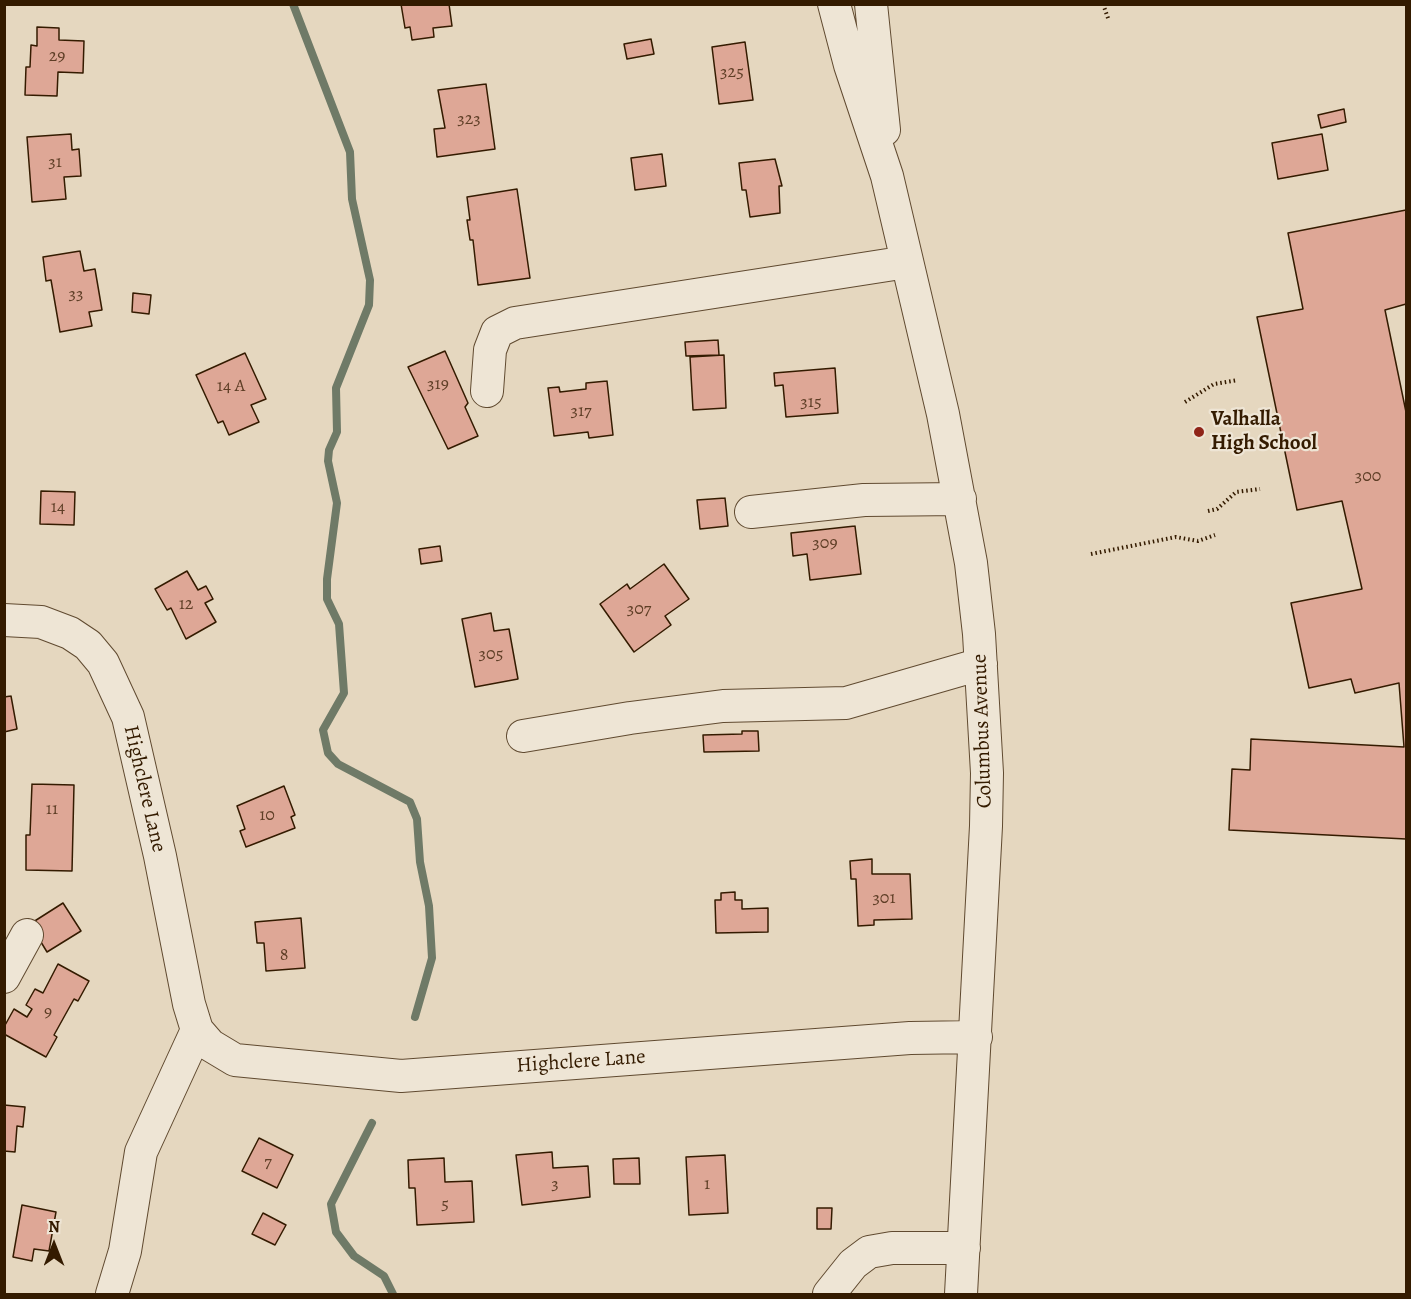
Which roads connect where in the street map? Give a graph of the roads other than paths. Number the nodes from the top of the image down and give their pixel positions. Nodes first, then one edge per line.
1 (834, 4) edge
2 (871, 4) edge
3 (887, 176) junction
4 (907, 262) junction
5 (487, 391) dead end
6 (960, 499) junction
7 (751, 512) dead end
8 (4, 620) edge
9 (981, 664) junction
10 (523, 736) dead end
11 (27, 936) dead end
12 (4, 977) edge
13 (197, 1030) junction
14 (976, 1037) junction
15 (964, 1248) junction
16 (112, 1294) edge
17 (828, 1294) edge
18 (961, 1294) edge

1 - 3 street, Columbus Avenue
2 - 3 street, Columbus Avenue
3 - 4 street, Columbus Avenue
4 - 5 street
4 - 6 street, Columbus Avenue
6 - 7 street
6 - 9 street, Columbus Avenue
8 - 13 street, Highclere Lane
9 - 10 street
9 - 14 street, Columbus Avenue
11 - 12 street
13 - 14 street, Highclere Lane
13 - 16 street
14 - 15 street, Columbus Avenue
15 - 17 street
15 - 18 street, Columbus Avenue

